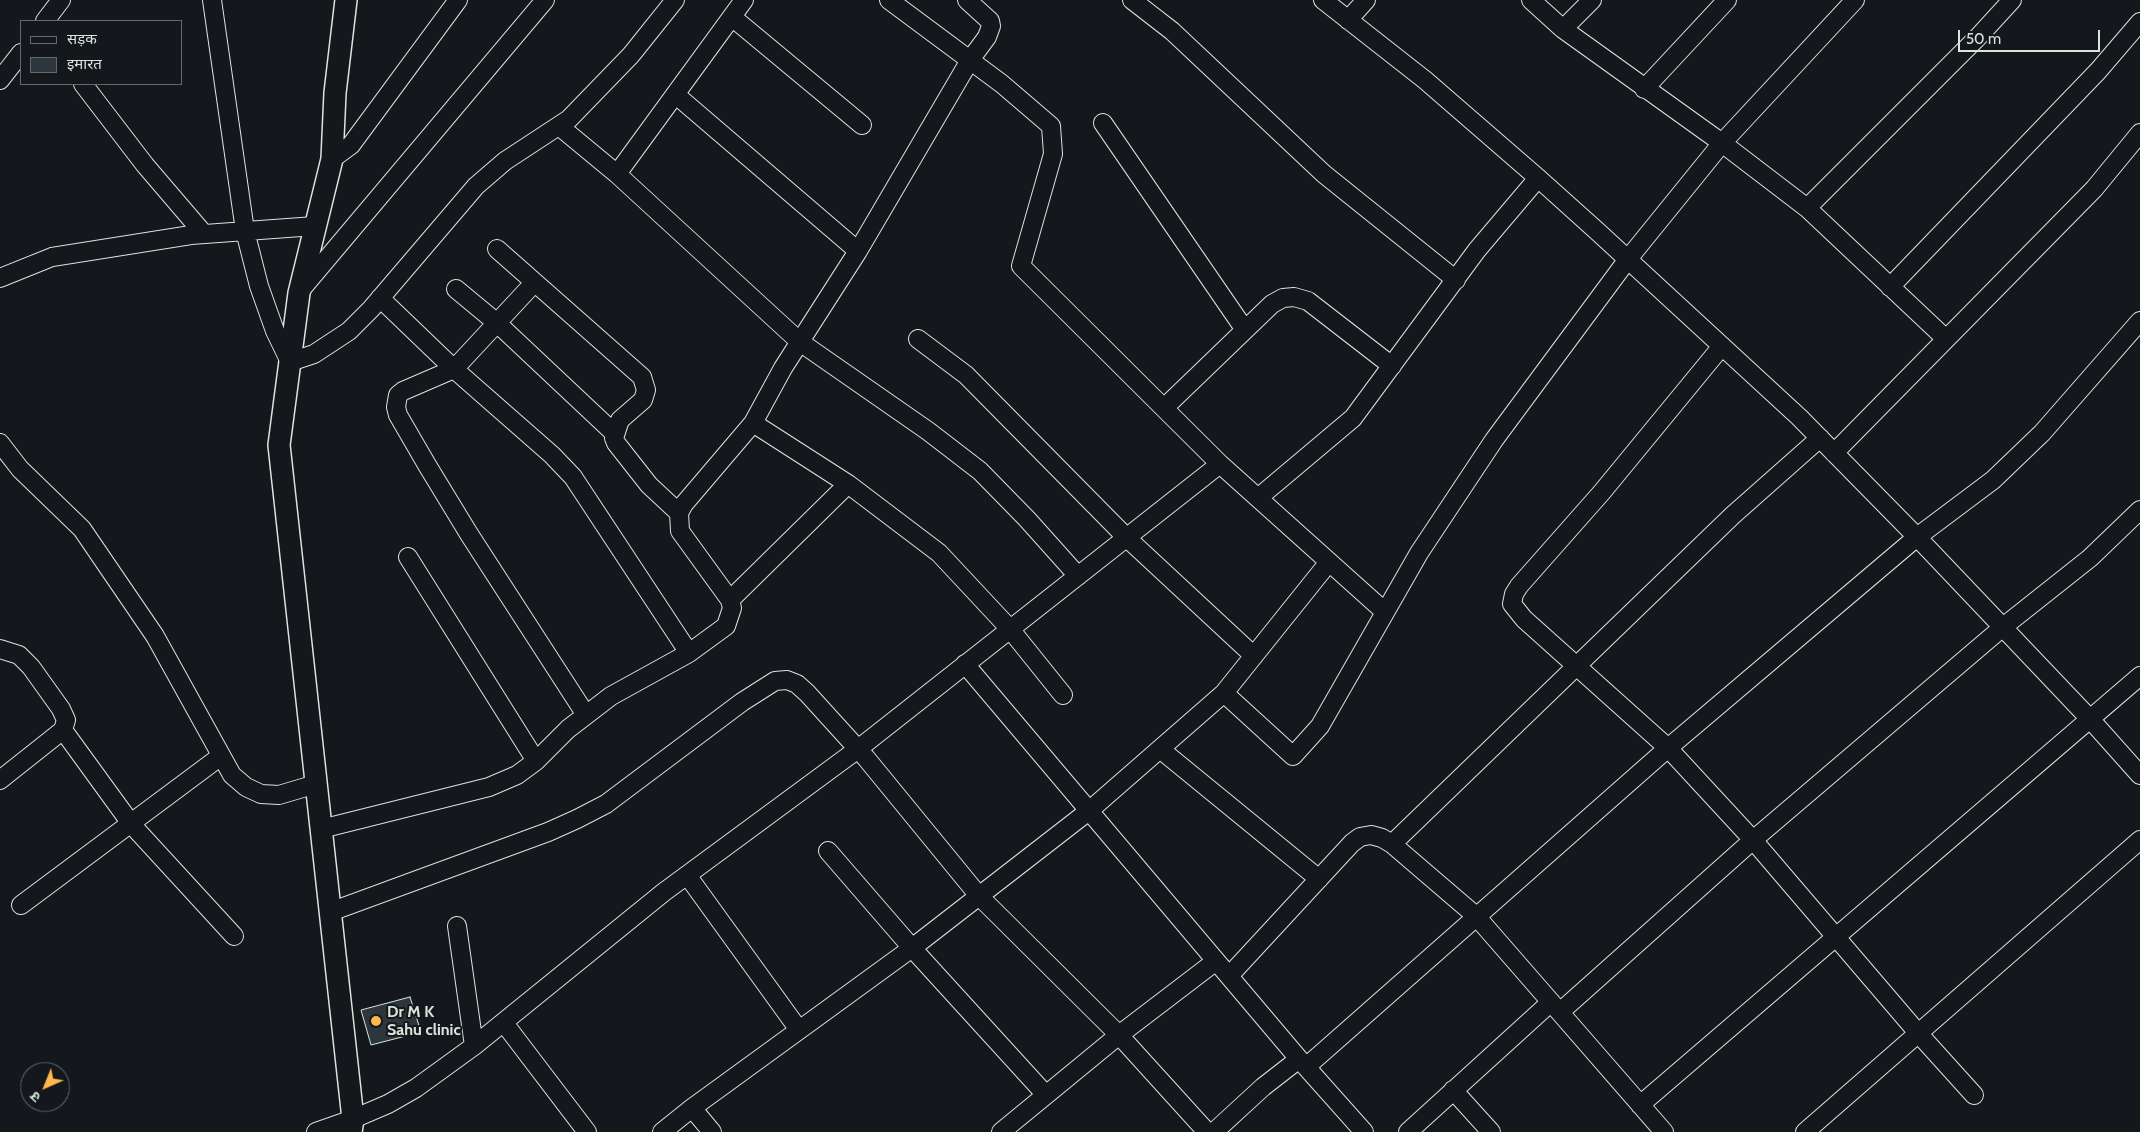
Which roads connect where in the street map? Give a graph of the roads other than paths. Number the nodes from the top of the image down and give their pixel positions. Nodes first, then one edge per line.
1 (61, 0) edge
2 (212, 0) edge
3 (458, 0) edge
4 (545, 0) edge
5 (675, 0) edge
6 (744, 0) edge
7 (889, 0) edge
8 (967, 0) edge
9 (1132, 0) edge
10 (1323, 0) edge
11 (1366, 0) edge
12 (1531, 0) edge
13 (1592, 0) edge
14 (1727, 0) edge
15 (1855, 0) edge
16 (2012, 0) edge
17 (347, 1) edge
18 (732, 17) junction
19 (46, 20) edge
20 (1348, 20) junction
21 (2140, 22) edge
22 (1563, 29) junction
23 (20, 54) edge
24 (970, 60) junction
25 (0, 80) edge
26 (84, 85) edge
27 (1644, 89) junction
28 (676, 95) junction
29 (1103, 123) dead end
30 (862, 124) dead end
31 (559, 126) junction
32 (2140, 133) edge
33 (1722, 143) junction
34 (332, 159) junction
35 (617, 174) junction
36 (1538, 178) junction
37 (1807, 208) junction
38 (315, 226) junction
39 (245, 231) junction
40 (204, 234) junction
41 (497, 249) dead end
42 (858, 251) junction
43 (1628, 259) junction
44 (0, 278) edge
45 (1456, 280) junction
46 (534, 283) junction
47 (1890, 287) junction
48 (456, 289) dead end
49 (299, 292) junction
50 (380, 298) junction
51 (2140, 321) edge
52 (496, 324) junction
53 (1245, 330) junction
54 (918, 339) dead end
55 (1946, 339) junction
56 (800, 342) junction
57 (1722, 346) junction
58 (290, 362) junction
59 (1392, 366) junction
60 (454, 369) junction
61 (1164, 408) junction
62 (753, 424) junction
63 (614, 433) junction
64 (1820, 438) junction
65 (0, 443) edge
66 (1834, 453) junction
67 (1220, 464) junction
68 (848, 484) junction
69 (1258, 498) junction
70 (2140, 510) edge
71 (678, 513) junction
72 (1916, 537) junction
73 (1127, 538) junction
74 (408, 557) dead end
75 (1329, 562) junction
76 (1078, 576) junction
77 (730, 600) junction
78 (1385, 612) junction
79 (2003, 627) junction
80 (1010, 629) junction
81 (0, 649) edge
82 (689, 652) junction
83 (1254, 656) junction
84 (965, 664) junction
85 (1577, 667) junction
86 (2140, 676) edge
87 (1224, 693) junction
88 (1063, 696) dead end
89 (586, 715) junction
90 (2090, 719) junction
91 (63, 730) junction
92 (1668, 748) junction
93 (858, 749) junction
94 (1160, 749) junction
95 (221, 756) junction
96 (536, 761) junction
97 (2140, 775) edge
98 (0, 780) edge
99 (316, 784) junction
100 (1090, 810) junction
101 (132, 824) junction
102 (321, 828) junction
103 (1753, 840) junction
104 (2140, 840) edge
105 (1392, 844) junction
106 (828, 851) dead end
107 (687, 875) junction
108 (1319, 879) junction
109 (979, 896) junction
110 (22, 905) dead end
111 (330, 912) junction
112 (1476, 916) junction
113 (457, 926) dead end
114 (234, 936) dead end
115 (1837, 936) junction
116 (912, 948) junction
117 (1216, 960) junction
118 (1229, 976) junction
119 (1555, 1007) junction
120 (504, 1023) junction
121 (799, 1030) junction
122 (1918, 1033) junction
123 (1119, 1034) junction
124 (474, 1046) junction
125 (1302, 1063) junction
126 (1453, 1090) junction
127 (1046, 1095) junction
128 (1974, 1095) dead end
129 (1640, 1105) junction
130 (692, 1108) junction
131 (352, 1126) edge
132 (1355, 1129) edge
133 (316, 1132) edge
134 (587, 1132) edge
135 (662, 1132) edge
136 (712, 1132) edge
137 (1001, 1132) edge
138 (1207, 1132) edge
139 (1214, 1132) edge
140 (1408, 1132) edge
141 (1491, 1132) edge
142 (1664, 1132) edge
143 (1804, 1132) edge

1 - 19 street
2 - 39 street
3 - 34 street
4 - 49 street
5 - 31 street
6 - 18 street
7 - 24 street
8 - 24 street
9 - 45 street
10 - 20 street
11 - 20 street
12 - 22 street
13 - 22 street
14 - 27 street
15 - 33 street
16 - 37 street
17 - 34 street
18 - 28 street
18 - 30 street
20 - 36 street
21 - 47 street
22 - 27 street
23 - 25 street
24 - 42 street
24 - 61 street
26 - 40 street
27 - 33 street
28 - 35 street
28 - 42 street
29 - 53 street
31 - 35 street
31 - 50 street
32 - 55 street
33 - 37 street
33 - 43 street
34 - 38 street
35 - 56 street
36 - 43 street
36 - 45 street
37 - 47 street
38 - 39 street
38 - 49 street
39 - 40 street
39 - 58 street
40 - 44 street
41 - 46 street
42 - 56 street
43 - 57 street
43 - 78 street
45 - 59 street
46 - 52 street
46 - 63 street
47 - 55 street
48 - 52 street
49 - 58 street
50 - 58 street
50 - 60 street
51 - 72 street
52 - 60 street
52 - 63 street
53 - 59 street
53 - 61 street
54 - 73 street
55 - 66 street
56 - 62 street
56 - 76 street
57 - 64 street
57 - 85 street
58 - 99 street
59 - 69 street
60 - 82 street
60 - 89 street
61 - 67 street
62 - 68 street
62 - 71 street
63 - 71 street
64 - 66 street
64 - 85 street
65 - 95 street
66 - 72 street
67 - 69 street
67 - 73 street
68 - 77 street
68 - 80 street
69 - 75 street
70 - 79 street
71 - 77 street
72 - 79 street
72 - 92 street
73 - 76 street
73 - 83 street
74 - 96 street
75 - 78 street
75 - 83 street
76 - 80 street
77 - 82 street
78 - 87 street
79 - 90 street
79 - 103 street
80 - 84 street
80 - 88 street
81 - 91 street
82 - 89 street
83 - 87 street
84 - 93 street
84 - 100 street
85 - 92 street
85 - 105 street
86 - 90 street
87 - 94 street
89 - 96 street
90 - 97 street
90 - 115 street
91 - 98 street
91 - 101 street
92 - 103 street
92 - 112 street
93 - 107 street
93 - 109 street
93 - 111 street
94 - 100 street
94 - 108 street
95 - 99 street
95 - 101 street
96 - 102 street
99 - 102 street
100 - 109 street
100 - 117 street
101 - 110 street
101 - 114 street
102 - 111 street
103 - 115 street
103 - 119 street
104 - 122 street
105 - 108 street
105 - 112 street
106 - 116 street
107 - 120 street
107 - 121 street
108 - 118 street
109 - 116 street
109 - 123 street
111 - 131 street
112 - 119 street
112 - 125 street
113 - 124 street
115 - 122 street
115 - 129 street
116 - 121 street
116 - 127 street
117 - 118 street
117 - 123 street
118 - 125 street
119 - 126 street
119 - 129 street
120 - 124 street
120 - 134 street
121 - 130 street
122 - 128 street
122 - 143 street
123 - 127 street
123 - 138 street
124 - 131 street
125 - 132 street
125 - 139 street
126 - 140 street
126 - 141 street
127 - 137 street
129 - 142 street
130 - 135 street
130 - 136 street
131 - 133 street

